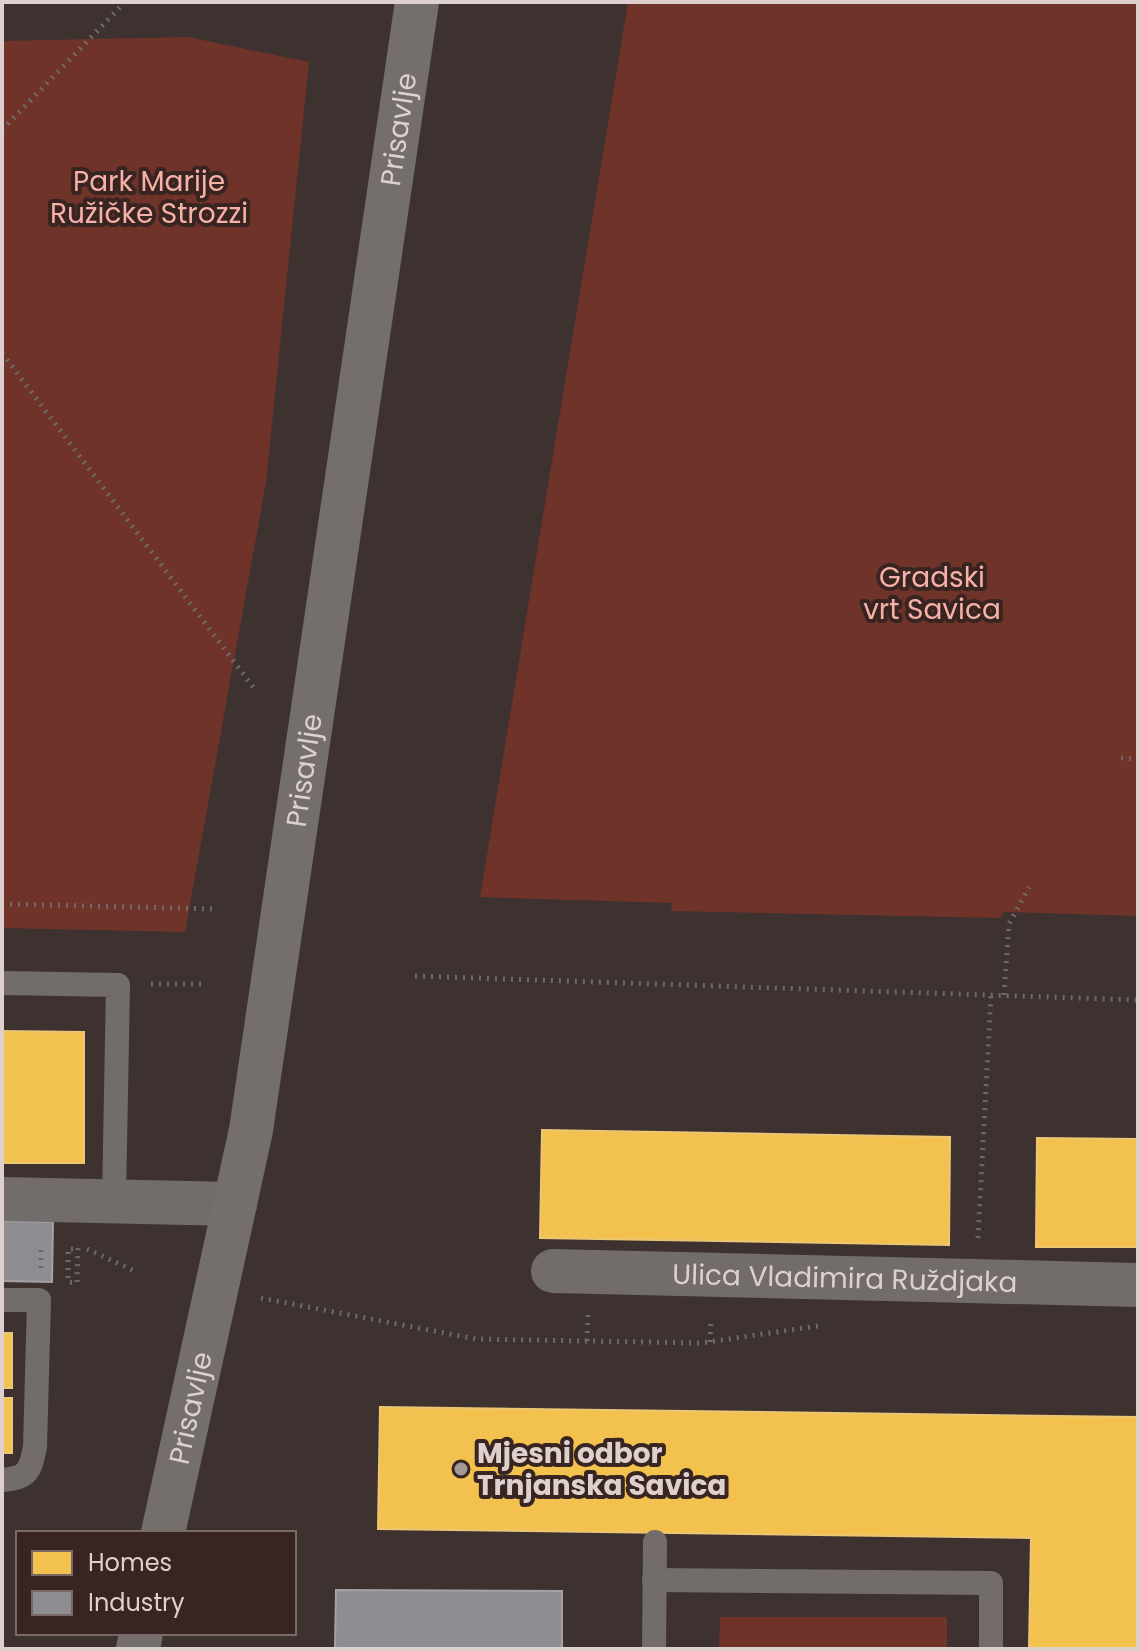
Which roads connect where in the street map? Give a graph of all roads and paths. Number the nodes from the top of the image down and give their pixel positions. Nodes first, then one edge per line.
1 (125, 2) edge
2 (417, 2) edge
3 (2, 130) edge
4 (2, 353) edge
5 (253, 687) dead end
6 (1121, 758) dead end
7 (1138, 759) edge
8 (1029, 887) dead end
9 (2, 904) edge
10 (216, 909) dead end
11 (415, 976) dead end
12 (2, 983) edge
13 (202, 984) dead end
14 (118, 985) junction
15 (991, 995) junction
16 (1004, 995) junction
17 (1138, 1000) edge
18 (2, 1199) edge
19 (114, 1201) junction
20 (235, 1204) junction
21 (977, 1248) dead end
22 (77, 1253) dead end
23 (553, 1271) dead end
24 (137, 1272) dead end
25 (1138, 1285) edge
26 (269, 1299) dead end
27 (2, 1300) edge
28 (828, 1324) dead end
29 (710, 1327) dead end
30 (710, 1342) junction
31 (2, 1480) edge
32 (163, 1531) edge
33 (655, 1542) dead end
34 (654, 1580) junction
35 (654, 1649) edge
36 (991, 1649) edge

1 - 3 path
2 - 20 street, Prisavlje
4 - 5 path
6 - 7 path
8 - 16 path
9 - 10 path
11 - 15 path
12 - 14 lane
13 - 14 path
14 - 19 lane
15 - 16 path
15 - 21 path
16 - 17 path
18 - 19 street
19 - 20 street
20 - 32 street, Prisavlje
22 - 24 path
23 - 25 street, Ulica Vladimira Ruždjaka
26 - 30 path
27 - 31 lane
28 - 30 path
29 - 30 path
33 - 34 lane
34 - 35 lane
34 - 36 lane

